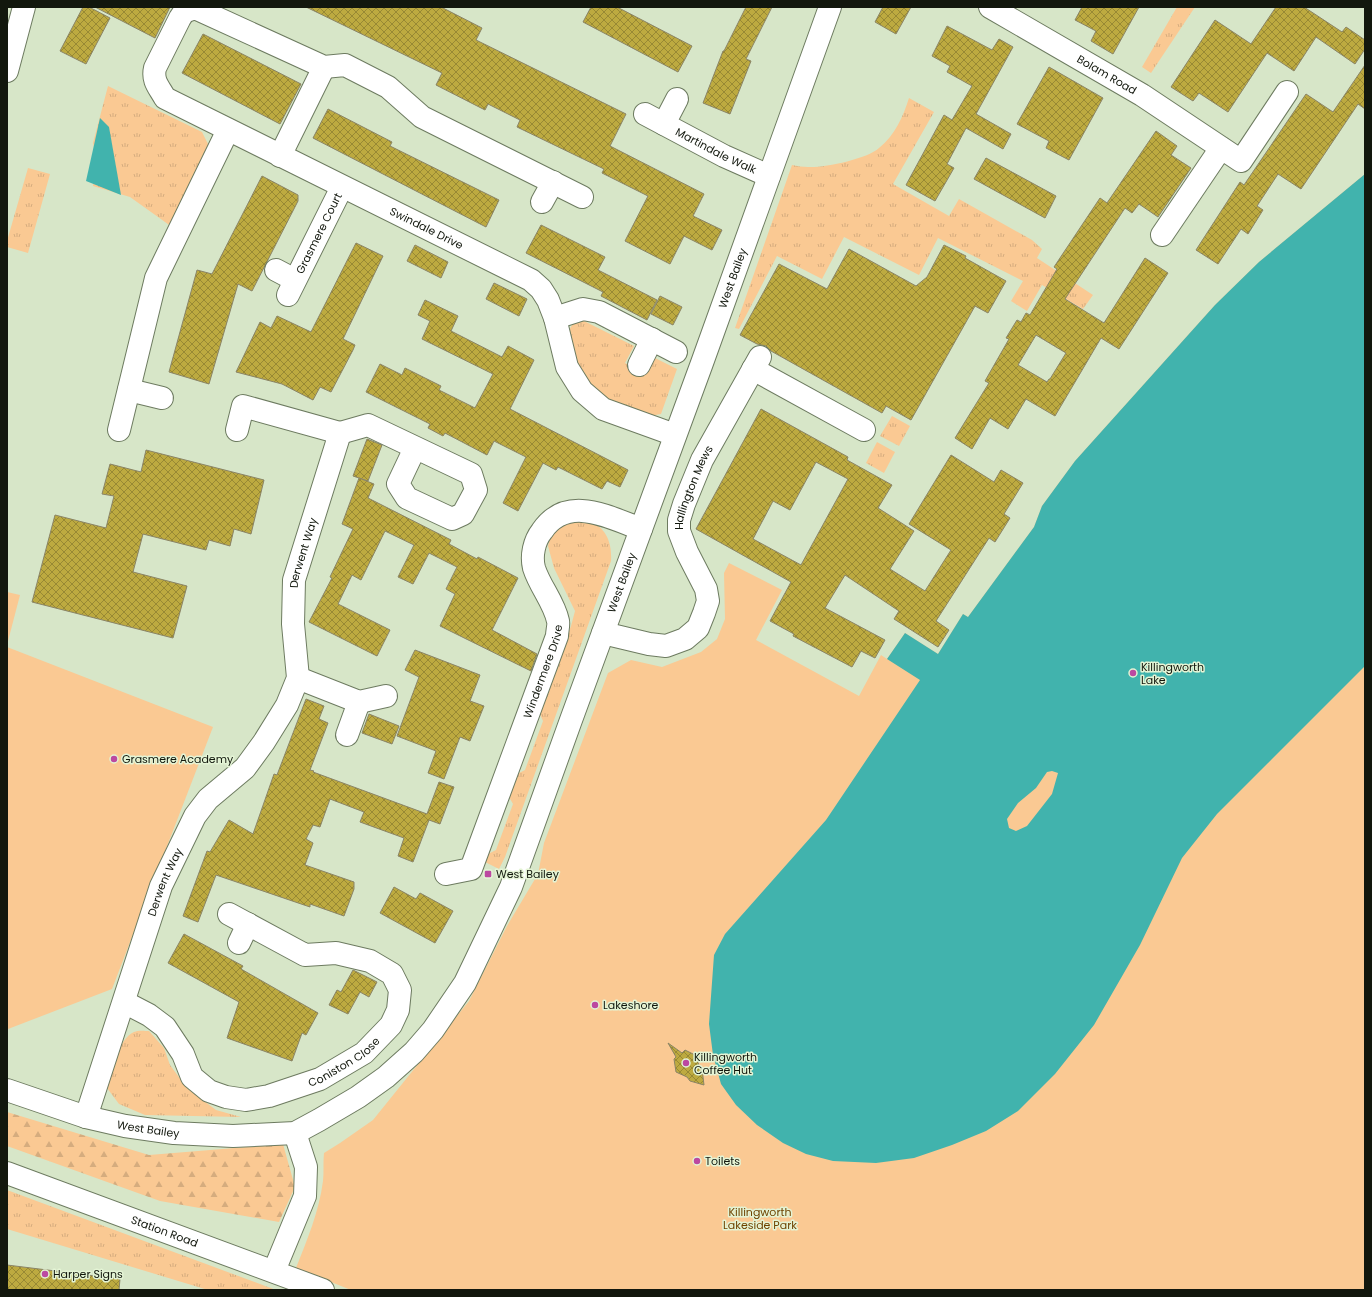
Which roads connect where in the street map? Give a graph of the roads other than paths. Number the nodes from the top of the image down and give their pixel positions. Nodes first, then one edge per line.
1 (24, 7) edge
2 (830, 7) edge
3 (990, 7) edge
4 (190, 8) edge
5 (324, 67) junction
6 (7, 71) edge
7 (1288, 92) dead end
8 (677, 99) dead end
9 (228, 130) junction
10 (1221, 148) junction
11 (280, 156) junction
12 (769, 176) junction
13 (553, 182) junction
14 (342, 187) junction
15 (582, 197) dead end
16 (542, 202) dead end
17 (1162, 235) dead end
18 (276, 270) dead end
19 (555, 318) junction
20 (652, 339) junction
21 (676, 352) dead end
22 (639, 364) dead end
23 (129, 390) junction
24 (162, 398) dead end
25 (119, 430) dead end
26 (236, 430) dead end
27 (864, 430) dead end
28 (340, 433) junction
29 (675, 435) junction
30 (416, 448) dead end
31 (641, 529) junction
32 (603, 633) junction
33 (298, 678) junction
34 (386, 696) dead end
35 (359, 702) junction
36 (347, 735) dead end
37 (446, 874) dead end
38 (229, 914) dead end
39 (124, 1002) junction
40 (7, 1090) edge
41 (86, 1117) junction
42 (295, 1133) junction
43 (7, 1173) edge
44 (274, 1271) junction
45 (323, 1290) edge

1 - 6 street
2 - 12 street, West Bailey
3 - 10 street, Bolam Road
4 - 5 street, Swindale Drive
4 - 9 street, Swindale Drive
5 - 11 street
5 - 13 street
7 - 10 street, Bolam Road
8 - 12 street, Martindale Walk
9 - 11 street, Swindale Drive
9 - 23 street
10 - 17 street
11 - 14 street, Swindale Drive
12 - 29 street, West Bailey
13 - 15 street
13 - 16 street
14 - 18 street, Grasmere Court
14 - 19 street, Swindale Drive
19 - 20 street
19 - 29 street, Swindale Drive
20 - 21 street
20 - 22 street
23 - 24 street
23 - 25 street
26 - 28 street
27 - 32 street, Hallington Mews
28 - 30 street
28 - 33 street, Derwent Way
29 - 31 street, West Bailey
31 - 32 street, West Bailey
31 - 37 street, Windermere Drive
32 - 42 street, West Bailey
33 - 35 street
33 - 39 street, Derwent Way
34 - 35 street
35 - 36 street
38 - 39 street, Coniston Close
39 - 41 street, Derwent Way
40 - 41 street, West Bailey
41 - 42 street, West Bailey
42 - 44 street
43 - 44 street, Station Road
44 - 45 street, Station Road

